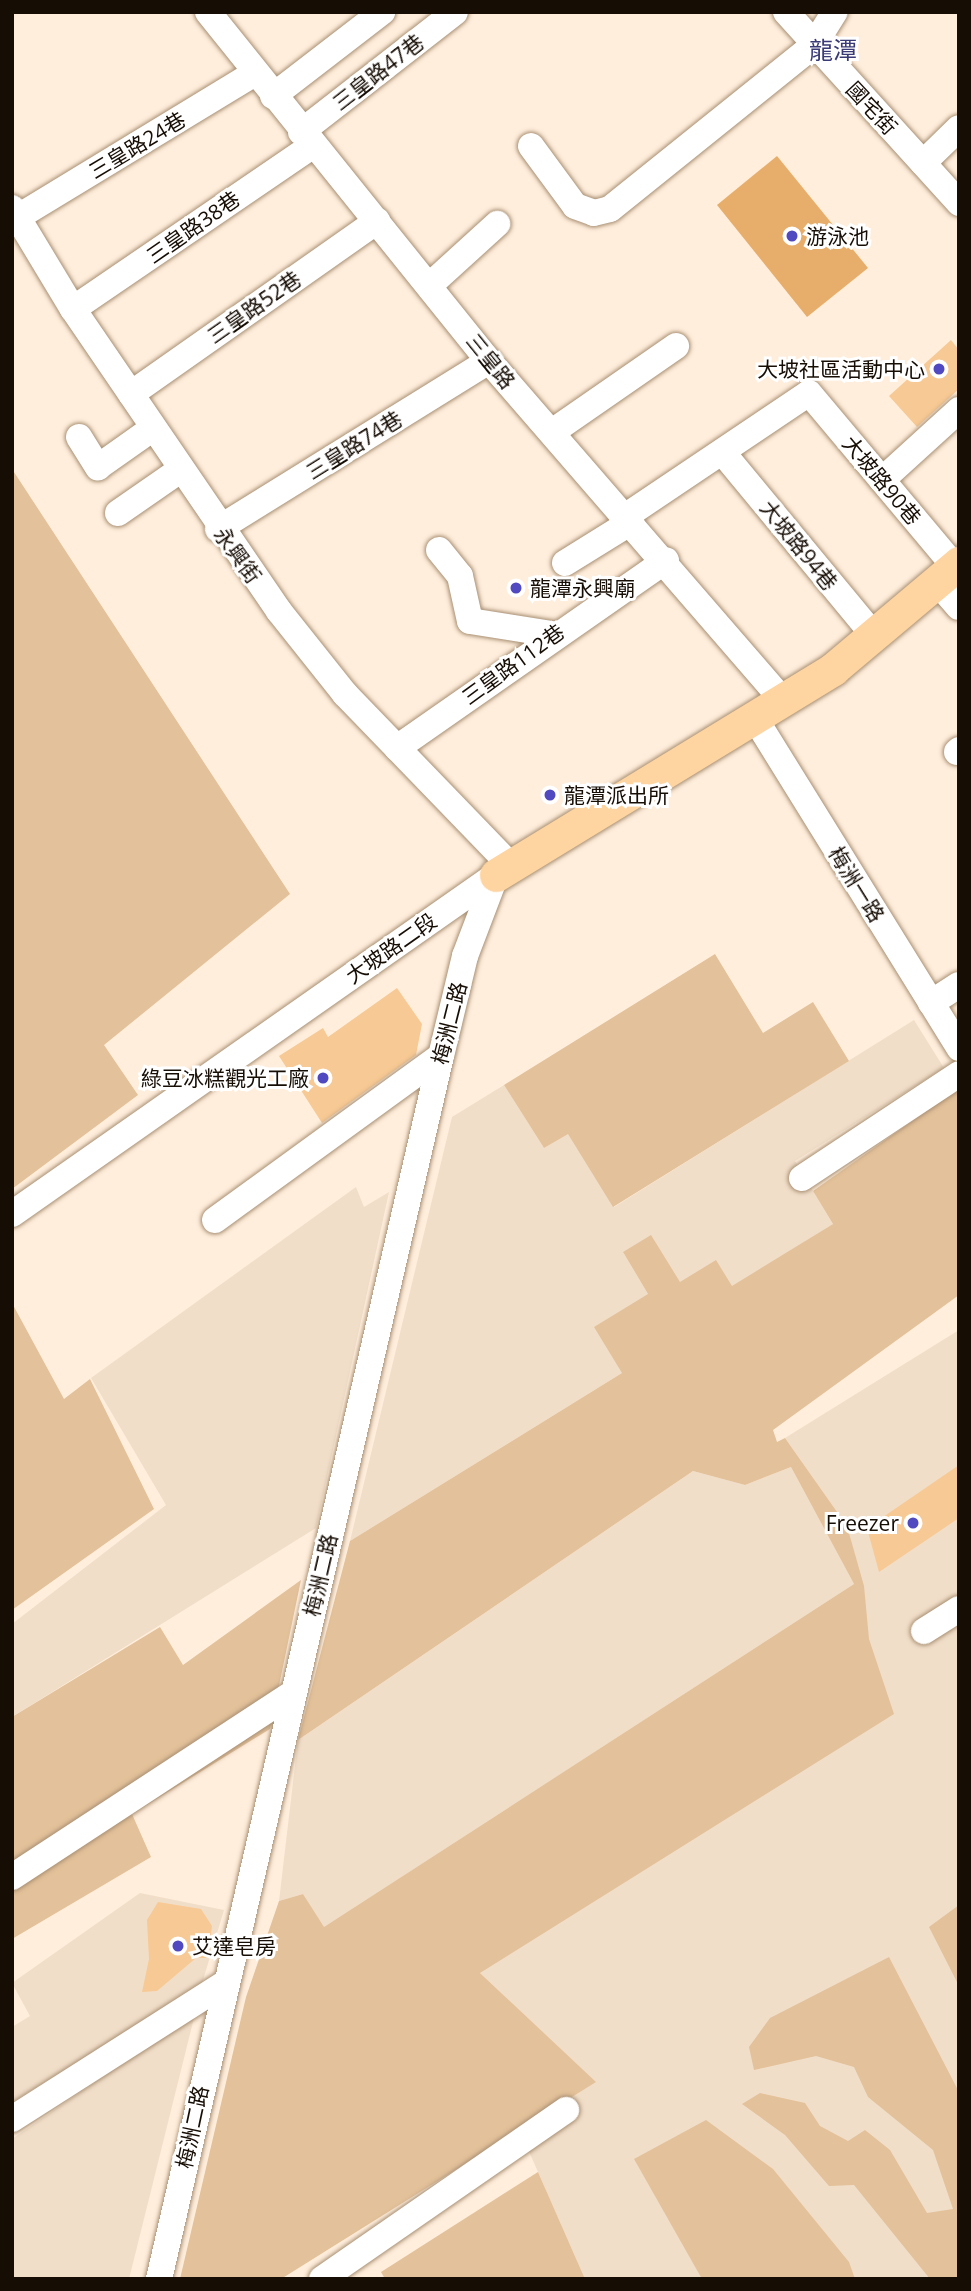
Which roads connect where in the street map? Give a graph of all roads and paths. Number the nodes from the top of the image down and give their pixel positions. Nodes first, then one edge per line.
1 (382, 12) edge
2 (455, 12) edge
3 (786, 12) edge
4 (835, 12) edge
5 (221, 17) edge
6 (814, 45) junction
7 (256, 73) junction
8 (273, 96) junction
9 (959, 128) edge
10 (307, 139) junction
11 (531, 146) dead end
12 (923, 163) junction
13 (959, 203) edge
14 (15, 212) edge
15 (377, 221) junction
16 (497, 224) dead end
17 (429, 285) junction
18 (73, 309) junction
19 (676, 346) dead end
20 (489, 361) junction
21 (131, 394) junction
22 (959, 410) edge
23 (153, 428) junction
24 (552, 432) junction
25 (79, 438) dead end
26 (723, 453) junction
27 (180, 470) junction
28 (882, 480) junction
29 (118, 513) dead end
30 (629, 519) junction
31 (218, 529) junction
32 (439, 550) dead end
33 (666, 560) junction
34 (565, 563) dead end
35 (950, 571) edge
36 (959, 607) edge
37 (552, 634) junction
38 (875, 637) junction
39 (784, 702) junction
40 (756, 720) junction
41 (397, 748) junction
42 (503, 870) junction
43 (959, 985) edge
44 (931, 1003) junction
45 (959, 1048) edge
46 (441, 1056) junction
47 (959, 1074) edge
48 (802, 1178) dead end
49 (12, 1214) edge
50 (215, 1220) dead end
51 (959, 1609) edge
52 (924, 1631) dead end
53 (293, 1693) junction
54 (12, 1877) edge
55 (224, 1984) junction
56 (566, 2110) dead end
57 (12, 2119) edge
58 (159, 2279) edge
59 (322, 2279) edge

1 - 8 street
2 - 10 street, 三皇路47巷
3 - 6 street, 國宅街
4 - 6 street
5 - 7 street, 三皇路
6 - 11 street
6 - 12 street, 國宅街
7 - 8 street, 三皇路
7 - 14 street, 三皇路24巷
8 - 10 street, 三皇路
9 - 12 street
10 - 15 street, 三皇路
10 - 18 street, 三皇路38巷
12 - 13 street, 國宅街
14 - 18 street, 永興街
15 - 17 street, 三皇路
15 - 21 street, 三皇路52巷
16 - 17 street
17 - 20 street, 三皇路
18 - 21 street, 永興街
19 - 24 street
20 - 24 street, 三皇路
20 - 31 street, 三皇路74巷
21 - 23 street, 永興街
22 - 28 street
23 - 25 street
23 - 27 street, 永興街
24 - 30 street, 三皇路
26 - 28 street, 大坡路90巷
26 - 30 street
26 - 38 street, 大坡路94巷
27 - 29 street
27 - 31 street, 永興街
28 - 35 street, 大坡路90巷
30 - 33 street, 三皇路
30 - 34 street
31 - 41 street, 永興街
32 - 37 street
33 - 37 street, 三皇路112巷
33 - 39 street, 三皇路
35 - 36 street, 大坡路90巷
35 - 38 main road, 大坡路二段
37 - 41 street, 三皇路112巷
38 - 39 main road, 大坡路二段
39 - 40 main road, 大坡路二段
40 - 42 main road, 大坡路二段
40 - 44 street, 梅洲一路
41 - 42 street, 永興街
42 - 46 street, 梅洲二路
42 - 49 street, 大坡路二段
43 - 44 street
44 - 45 street, 梅洲一路
46 - 50 street
46 - 53 street, 梅洲二路
47 - 48 street
51 - 52 street
53 - 54 street
53 - 55 street, 梅洲二路
55 - 57 street
55 - 58 street, 梅洲二路
56 - 59 street

